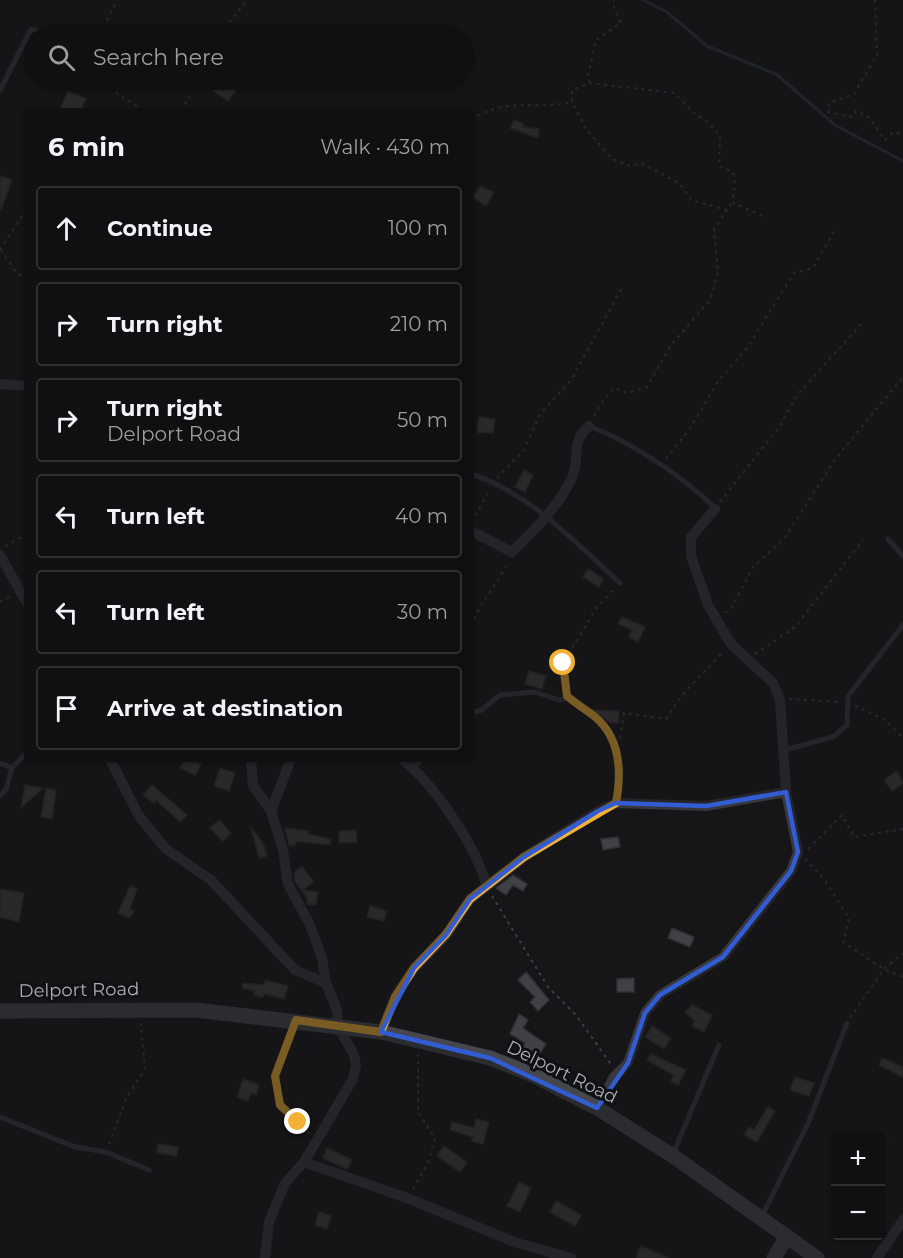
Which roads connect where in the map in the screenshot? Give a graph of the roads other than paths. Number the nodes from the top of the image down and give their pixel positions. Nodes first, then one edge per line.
1 (24, 43) edge
2 (0, 90) edge
3 (0, 384) edge
4 (24, 386) edge
5 (589, 426) joint
6 (474, 475) edge
7 (715, 508) joint
8 (546, 517) junction
9 (474, 533) edge
10 (888, 539) dead end
11 (0, 555) edge
12 (903, 556) edge
13 (620, 583) road end
14 (24, 598) edge
15 (903, 625) edge
16 (474, 712) edge
17 (783, 750) junction
18 (24, 755) edge
19 (112, 762) edge
20 (251, 762) edge
21 (290, 762) edge
22 (0, 763) edge
23 (417, 764) edge
24 (12, 768) junction
25 (786, 792) junction
26 (0, 796) edge
27 (616, 803) junction
28 (271, 811) junction
29 (486, 885) junction
30 (326, 983) junction
31 (0, 1011) edge
32 (847, 1023) road end
33 (338, 1027) junction
34 (381, 1032) junction
35 (720, 1045) dead end
36 (597, 1108) junction
37 (0, 1117) edge
38 (673, 1156) junction
39 (304, 1162) junction
40 (149, 1170) dead end
41 (760, 1220) junction
42 (903, 1220) edge
43 (786, 1238) junction
44 (265, 1258) edge
45 (571, 1258) edge
46 (774, 1258) edge
47 (817, 1258) edge
48 (877, 1258) edge

1 - 2 lane
3 - 4 street
5 - 7 lane
5 - 8 street
6 - 8 lane
7 - 17 street
8 - 9 street
8 - 13 lane
10 - 12 lane
11 - 14 street
15 - 17 lane
16 - 27 lane
17 - 25 street
18 - 24 lane
19 - 30 street
20 - 28 street
21 - 28 street
22 - 24 lane
23 - 29 street
24 - 26 lane
25 - 27 street
25 - 36 street
27 - 29 street
28 - 30 street
29 - 34 street
30 - 33 street
31 - 33 street, Delport Road
32 - 41 lane
33 - 34 street, Delport Road
33 - 39 street
34 - 36 street, Delport Road
35 - 38 lane
36 - 38 street, Delport Road
37 - 40 lane
38 - 41 street, Delport Road
39 - 44 street
39 - 45 street
41 - 43 street, Delport Road
42 - 48 street
43 - 46 street
43 - 47 street, Delport Road

